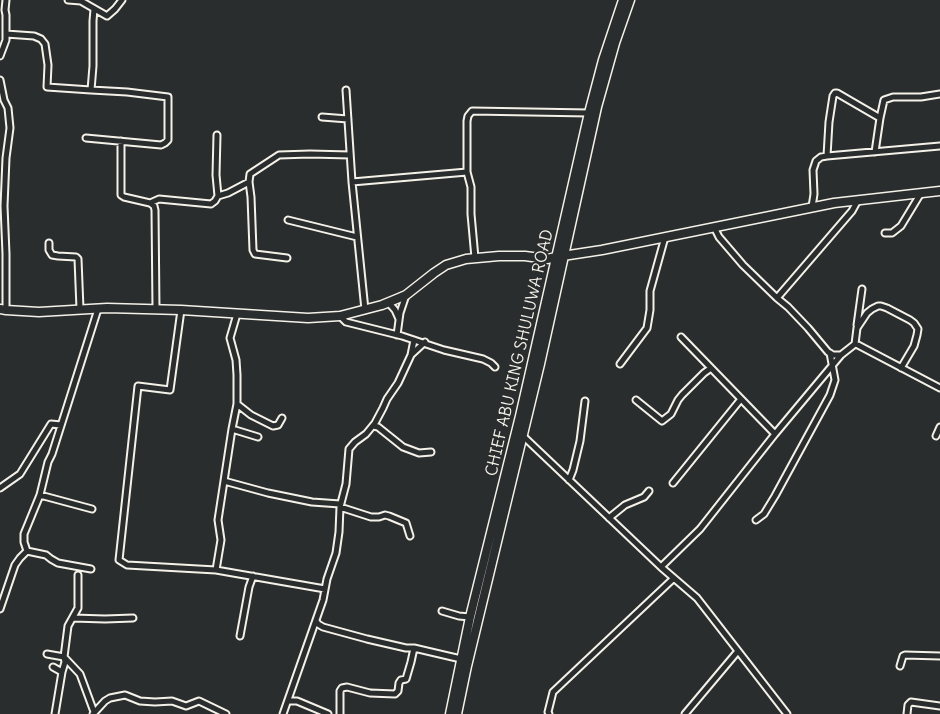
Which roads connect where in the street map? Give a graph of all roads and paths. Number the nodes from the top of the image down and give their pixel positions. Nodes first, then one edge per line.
1 (6, 0) edge
2 (68, 0) edge
3 (122, 0) edge
4 (623, 0) edge
5 (630, 0) edge
6 (94, 9) junction
7 (6, 34) junction
8 (0, 56) edge
9 (0, 80) edge
10 (91, 90) junction
11 (346, 90) dead end
12 (940, 94) edge
13 (589, 113) junction
14 (322, 117) dead end
15 (348, 118) junction
16 (880, 118) junction
17 (217, 135) dead end
18 (86, 138) dead end
19 (121, 141) junction
20 (940, 146) edge
21 (875, 152) junction
22 (350, 155) junction
23 (827, 156) junction
24 (467, 172) junction
25 (249, 182) junction
26 (352, 182) junction
27 (940, 191) edge
28 (921, 193) junction
29 (218, 196) junction
30 (858, 200) junction
31 (150, 203) junction
32 (812, 207) junction
33 (288, 220) dead end
34 (714, 227) junction
35 (885, 233) dead end
36 (357, 237) junction
37 (665, 237) junction
38 (48, 243) dead end
39 (560, 256) junction
40 (288, 258) dead end
41 (475, 258) junction
42 (862, 288) dead end
43 (406, 295) junction
44 (777, 298) junction
45 (388, 302) junction
46 (80, 309) junction
47 (98, 309) junction
48 (3, 310) edge
49 (156, 310) junction
50 (181, 310) junction
51 (365, 310) junction
52 (237, 314) junction
53 (340, 316) junction
54 (399, 320) junction
55 (857, 328) junction
56 (397, 335) junction
57 (681, 337) dead end
58 (414, 340) junction
59 (424, 342) junction
60 (855, 344) junction
61 (830, 353) junction
62 (411, 355) junction
63 (841, 355) junction
64 (620, 364) dead end
65 (833, 364) junction
66 (495, 367) dead end
67 (711, 368) junction
68 (901, 368) junction
69 (940, 388) edge
70 (741, 399) junction
71 (636, 400) dead end
72 (585, 401) dead end
73 (237, 404) junction
74 (282, 418) dead end
75 (61, 425) junction
76 (376, 425) junction
77 (940, 427) edge
78 (232, 429) junction
79 (775, 434) junction
80 (522, 436) junction
81 (936, 436) dead end
82 (258, 437) dead end
83 (431, 452) dead end
84 (569, 480) junction
85 (224, 481) junction
86 (673, 483) dead end
87 (0, 488) edge
88 (649, 491) dead end
89 (40, 495) junction
90 (340, 505) junction
91 (92, 509) dead end
92 (609, 518) junction
93 (756, 520) dead end
94 (495, 532) junction
95 (410, 536) dead end
96 (27, 551) junction
97 (660, 568) junction
98 (91, 569) dead end
99 (216, 570) junction
100 (78, 575) dead end
101 (253, 576) junction
102 (674, 578) junction
103 (325, 589) junction
104 (0, 609) edge
105 (442, 611) dead end
106 (470, 617) junction
107 (72, 618) junction
108 (132, 618) dead end
109 (316, 621) junction
110 (240, 636) dead end
111 (414, 648) junction
112 (738, 651) junction
113 (47, 654) dead end
114 (940, 656) edge
115 (64, 657) junction
116 (461, 660) junction
117 (900, 666) dead end
118 (53, 667) dead end
119 (62, 672) junction
120 (291, 694) junction
121 (288, 701) junction
122 (297, 701) junction
123 (940, 706) edge
124 (94, 713) edge
125 (55, 714) edge
126 (226, 714) edge
127 (283, 714) edge
128 (328, 714) edge
129 (340, 714) edge
130 (450, 714) edge
131 (457, 714) edge
132 (548, 714) edge
133 (685, 714) edge
134 (787, 714) edge
135 (906, 714) edge

1 - 7 street
2 - 6 street
3 - 6 street
4 - 13 street, CHIEF ABU KING SHULUWA ROAD
5 - 39 street
6 - 10 street
7 - 8 street
7 - 10 street
9 - 48 street
10 - 19 street
11 - 15 street
12 - 16 street
13 - 24 street
13 - 39 street, CHIEF ABU KING SHULUWA ROAD
14 - 15 street
15 - 22 street
16 - 21 street
16 - 23 street
17 - 29 street
18 - 19 street
19 - 31 street
20 - 21 street
21 - 23 street
22 - 25 street
22 - 26 street
23 - 32 street
24 - 26 street
24 - 41 street
25 - 29 street
25 - 40 street
26 - 36 street
27 - 28 street
28 - 30 street
28 - 35 street
29 - 31 street
30 - 32 street
30 - 44 street
31 - 49 street
32 - 34 street
33 - 36 street
34 - 37 street
34 - 44 street
36 - 51 street
37 - 39 street
37 - 64 street
38 - 46 street
39 - 41 street
39 - 80 street
39 - 94 street, CHIEF ABU KING SHULUWA ROAD
41 - 43 street
42 - 55 street
43 - 45 street
43 - 54 street
44 - 61 street
45 - 51 street
45 - 54 street
46 - 47 street
46 - 48 street
47 - 49 street
47 - 75 street
49 - 50 street
50 - 52 street
50 - 99 street
51 - 53 street
52 - 53 street
52 - 73 street
53 - 56 street
54 - 56 street
55 - 60 street
55 - 68 street
56 - 58 street
57 - 67 street
58 - 59 street
58 - 62 street
59 - 62 street
59 - 66 street
60 - 63 street
60 - 68 street
61 - 63 street
61 - 65 street
62 - 76 street
63 - 65 street
65 - 79 street
65 - 93 street
67 - 70 street
67 - 71 street
68 - 69 street
70 - 79 street
70 - 86 street
72 - 84 street
73 - 74 street
73 - 78 street
75 - 87 street
75 - 89 street
76 - 83 street
76 - 90 street
77 - 81 street
78 - 82 street
78 - 85 street
79 - 97 street
80 - 84 street
80 - 94 street
84 - 92 street
85 - 90 street
85 - 99 street
88 - 92 street
89 - 91 street
89 - 96 street
90 - 95 street
90 - 103 street
92 - 97 street
94 - 106 street, CHIEF ABU KING SHULUWA ROAD
94 - 131 street
96 - 98 street
96 - 104 street
97 - 102 street
99 - 101 street
100 - 107 street
101 - 103 street
101 - 110 street
102 - 112 street
102 - 132 street
103 - 109 street
105 - 106 street
106 - 116 street, CHIEF ABU KING SHULUWA ROAD
107 - 108 street
107 - 115 street
109 - 111 street
109 - 120 street
111 - 116 street
111 - 129 street
112 - 133 street
112 - 134 street
113 - 115 street
114 - 117 street
115 - 119 street
115 - 124 street
116 - 130 street, CHIEF ABU KING SHULUWA ROAD
118 - 119 street
119 - 125 street
120 - 121 street
120 - 122 street
121 - 122 street
121 - 127 street
122 - 128 street
123 - 135 street
124 - 126 street

